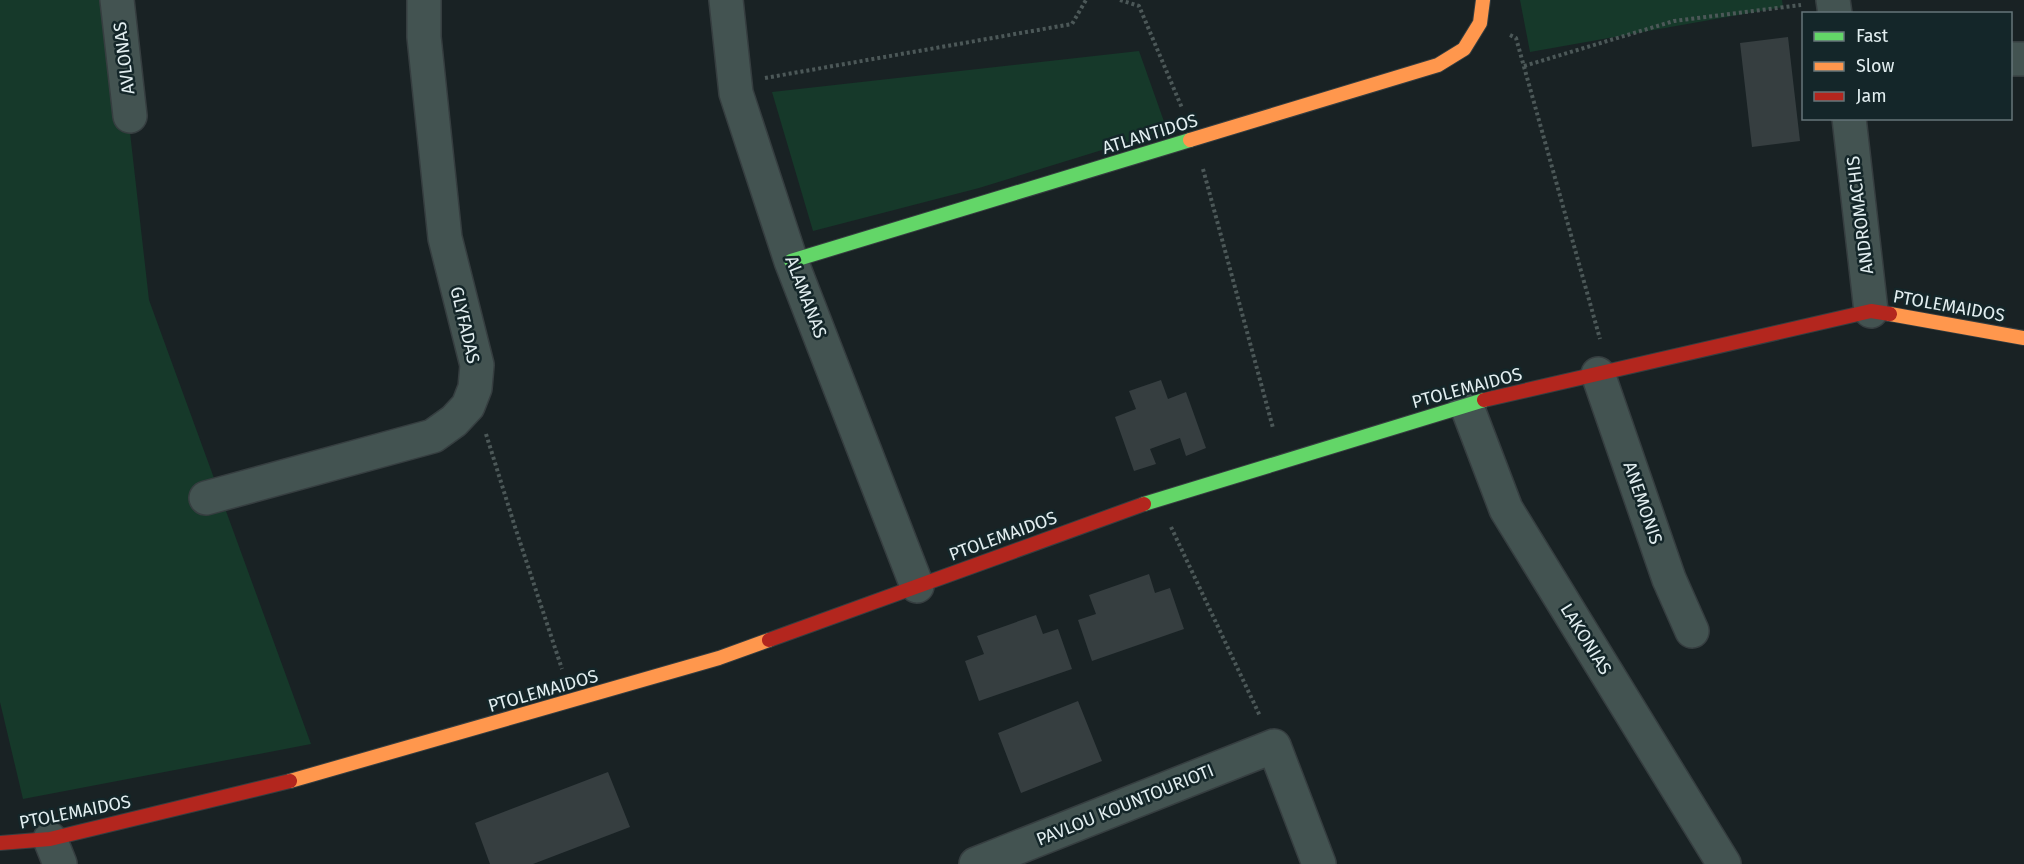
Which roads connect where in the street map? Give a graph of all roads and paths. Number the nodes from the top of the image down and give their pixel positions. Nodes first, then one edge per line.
1 (117, 0) edge
2 (424, 0) edge
3 (726, 0) edge
4 (1086, 0) edge
5 (1120, 0) edge
6 (1483, 0) edge
7 (1834, 5) edge
8 (1480, 23) junction
9 (1524, 66) junction
10 (735, 84) junction
11 (130, 116) dead end
12 (1849, 120) edge
13 (1195, 139) junction
14 (791, 261) junction
15 (1871, 311) junction
16 (2024, 338) edge
17 (1604, 373) junction
18 (1466, 404) junction
19 (468, 406) junction
20 (1282, 461) junction
21 (206, 498) dead end
22 (1157, 499) junction
23 (917, 586) junction
24 (1692, 631) dead end
25 (572, 702) junction
26 (1274, 746) junction
27 (0, 843) edge
28 (55, 851) edge
29 (976, 864) edge
30 (1319, 864) edge
31 (1724, 864) edge

1 - 11 street, AVLONAS
2 - 19 street, GLYFADAS
3 - 10 street, ALAMANAS
4 - 10 path
5 - 13 path
6 - 8 street, ATLANTIDOS
7 - 9 path
8 - 9 path
8 - 13 street, ATLANTIDOS
9 - 17 path
10 - 14 street, ALAMANAS
12 - 15 street, ANDROMACHIS
13 - 14 street, ATLANTIDOS
13 - 20 path
14 - 23 street, ALAMANAS
15 - 16 street, PTOLEMAIDOS
15 - 17 street, PTOLEMAIDOS
17 - 18 street, PTOLEMAIDOS
17 - 24 street, ANEMONIS
18 - 20 street, PTOLEMAIDOS
18 - 31 street, LAKONIAS
19 - 21 street
19 - 25 path
20 - 22 street, PTOLEMAIDOS
22 - 23 street, PTOLEMAIDOS
22 - 26 path
23 - 25 street, PTOLEMAIDOS
25 - 28 street, PTOLEMAIDOS
26 - 29 street, PAVLOU KOUNTOURIOTI
26 - 30 street
27 - 28 street, PTOLEMAIDOS

